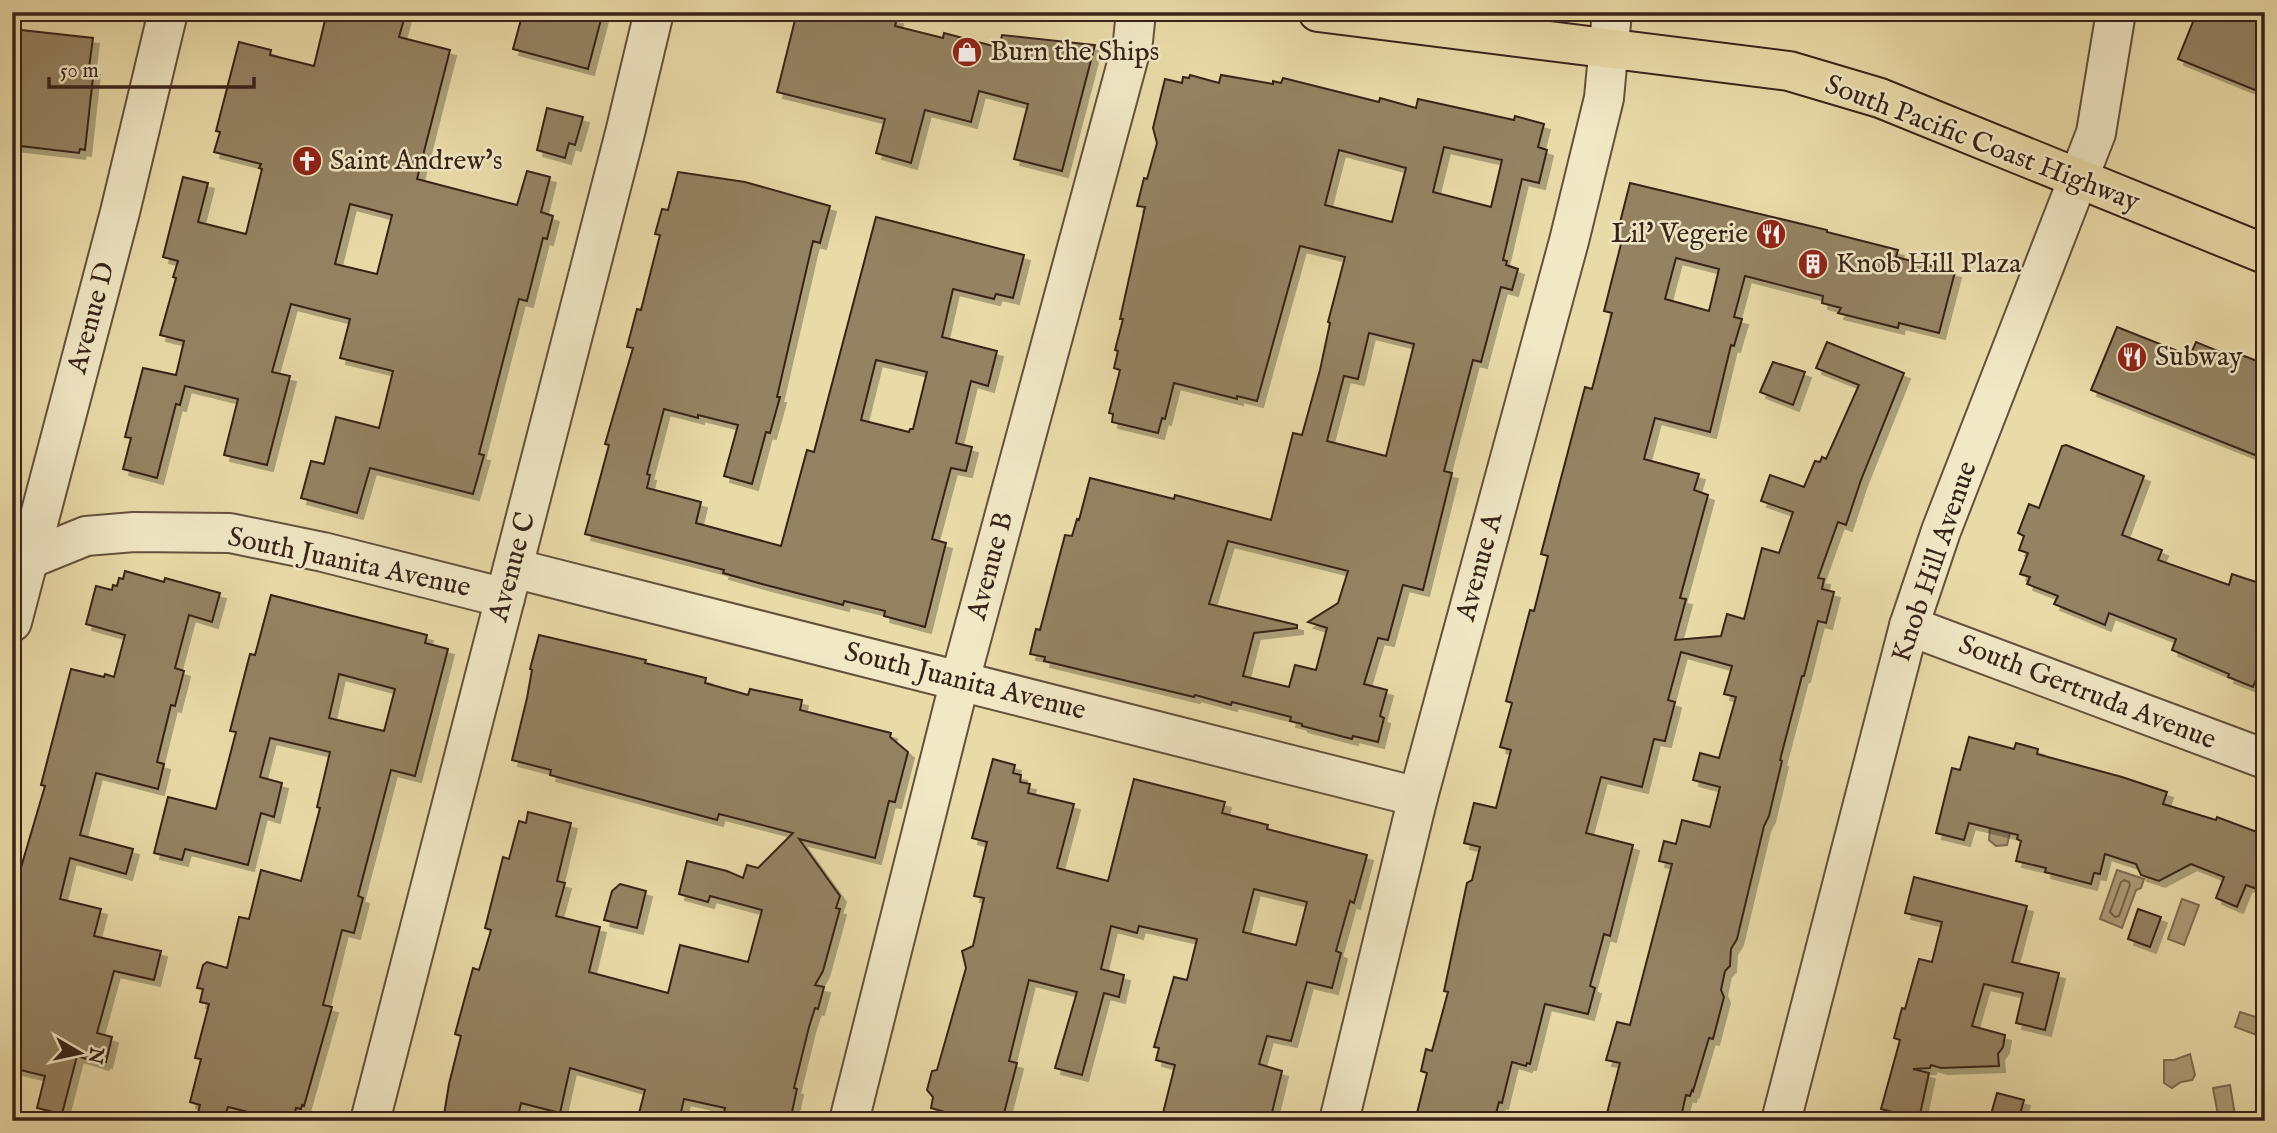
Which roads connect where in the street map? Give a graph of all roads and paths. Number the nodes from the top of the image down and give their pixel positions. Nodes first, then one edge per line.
1 (168, 12) edge
2 (654, 12) edge
3 (1136, 12) edge
4 (1318, 12) edge
5 (2116, 12) edge
6 (1611, 30) edge
7 (2078, 180) junction
8 (2265, 254) edge
9 (21, 562) edge
10 (509, 583) junction
11 (12, 622) edge
12 (1909, 626) junction
13 (960, 680) junction
14 (2265, 759) edge
15 (1418, 797) junction
16 (370, 1121) edge
17 (849, 1121) edge
18 (1339, 1121) edge
19 (1781, 1121) edge

1 - 9 street, Avenue D
2 - 10 street, Avenue C
3 - 13 street, Avenue B
4 - 6 highway, South Pacific Coast Highway
5 - 7 street, Knob Hill Avenue
6 - 7 highway, South Pacific Coast Highway
6 - 15 street, Avenue A
7 - 8 highway, South Pacific Coast Highway
7 - 12 street, Knob Hill Avenue
9 - 10 street, South Juanita Avenue
9 - 11 street, Avenue D
10 - 13 street, South Juanita Avenue
10 - 16 street, Avenue C
12 - 14 street, South Gertruda Avenue
12 - 19 street, Knob Hill Avenue
13 - 15 street, South Juanita Avenue
13 - 17 street, Avenue B
15 - 18 street, Avenue A

